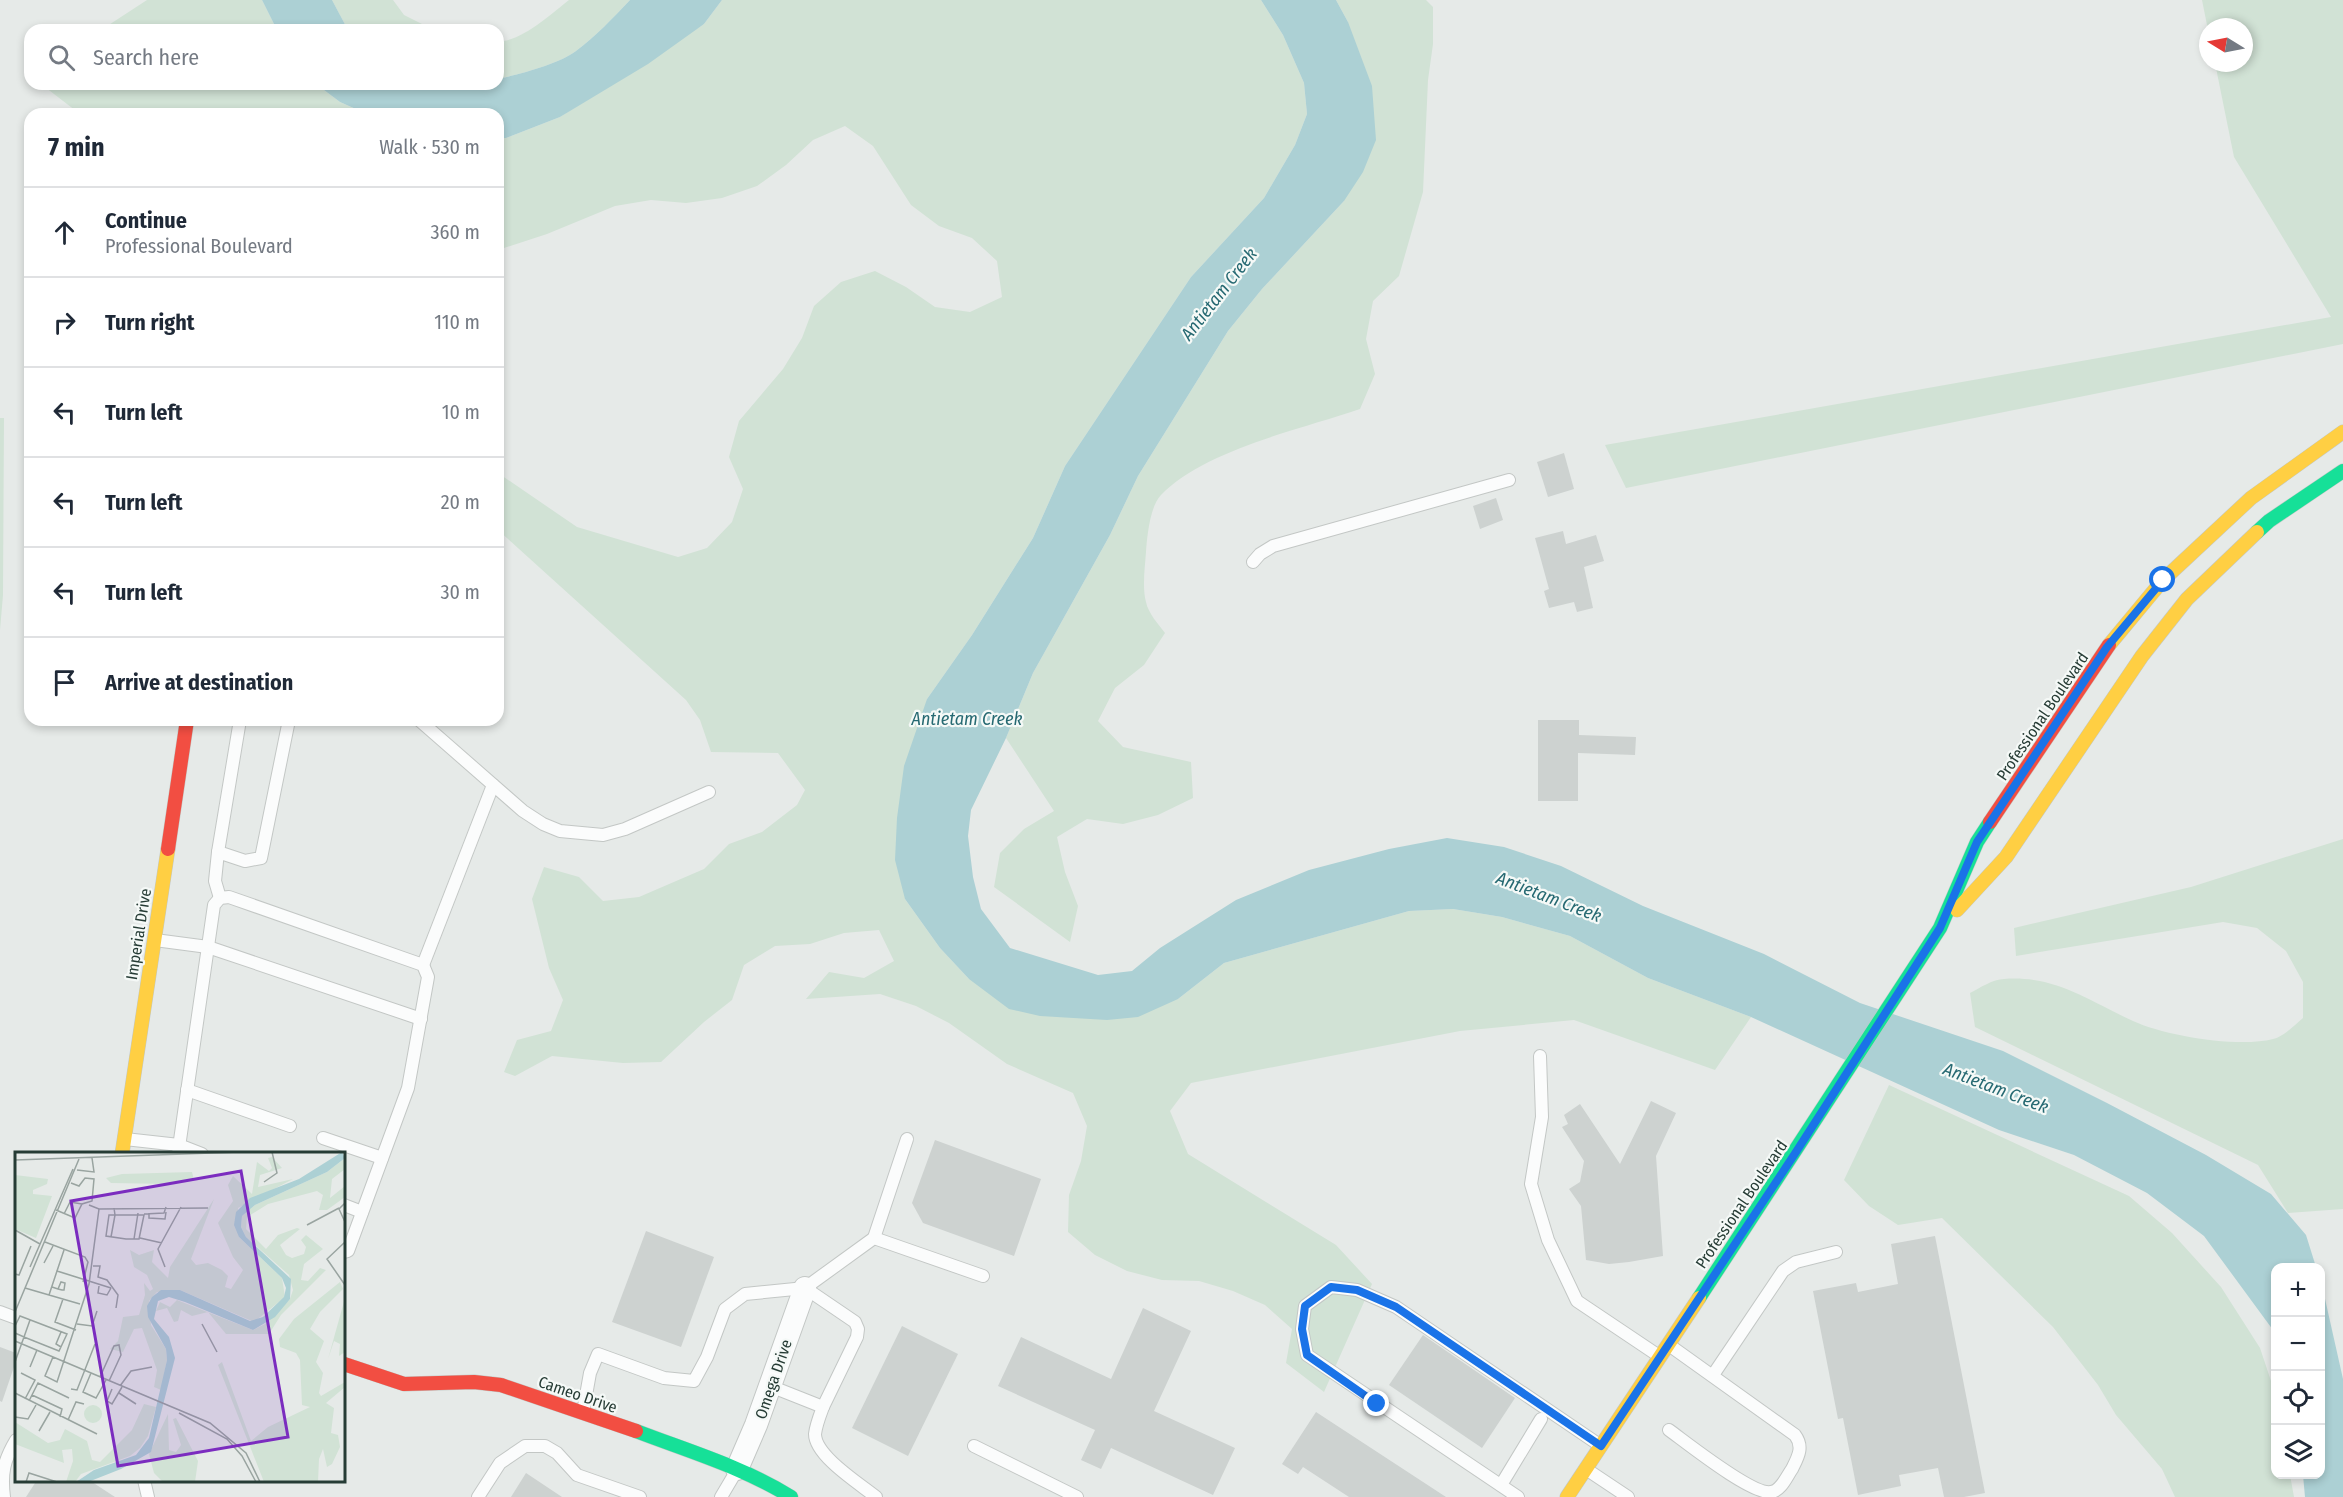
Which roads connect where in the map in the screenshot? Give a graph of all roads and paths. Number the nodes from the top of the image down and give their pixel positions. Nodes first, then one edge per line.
1 (2343, 432) edge
2 (2343, 471) edge
3 (1509, 480) dead end
4 (1253, 562) dead end
5 (186, 726) edge
6 (239, 726) edge
7 (288, 726) edge
8 (426, 726) edge
9 (494, 785) junction
10 (709, 792) dead end
11 (218, 852) junction
12 (220, 898) junction
13 (1940, 928) junction
14 (154, 940) junction
15 (208, 947) junction
16 (423, 964) junction
17 (421, 1019) junction
18 (1540, 1056) dead end
19 (187, 1090) junction
20 (290, 1126) dead end
21 (124, 1138) junction
22 (323, 1138) dead end
23 (907, 1139) dead end
24 (178, 1149) edge
25 (122, 1152) edge
26 (382, 1158) junction
27 (345, 1205) edge
28 (362, 1212) junction
29 (874, 1238) junction
30 (345, 1252) edge
31 (1836, 1252) dead end
32 (983, 1276) dead end
33 (805, 1288) junction
34 (0, 1312) edge
35 (15, 1318) edge
36 (1668, 1344) junction
37 (1660, 1357) junction
38 (345, 1364) edge
39 (1713, 1375) junction
40 (770, 1386) junction
41 (823, 1407) junction
42 (583, 1412) junction
43 (1541, 1419) dead end
44 (1669, 1430) dead end
45 (15, 1441) edge
46 (974, 1446) dead end
47 (1601, 1446) junction
48 (3, 1457) edge
49 (737, 1469) junction
50 (1586, 1469) junction
51 (144, 1482) edge
52 (1501, 1485) junction
53 (4, 1497) edge
54 (148, 1497) edge
55 (478, 1497) edge
56 (640, 1497) edge
57 (721, 1497) edge
58 (791, 1497) edge
59 (876, 1497) edge
60 (1077, 1497) edge
61 (1518, 1497) edge
62 (1568, 1497) edge
63 (1628, 1497) edge

1 - 13 street, Professional Boulevard
2 - 13 street, Professional Boulevard
3 - 4 lane
5 - 14 street, Imperial Drive
6 - 11 lane
7 - 11 lane
8 - 9 lane
9 - 10 lane
9 - 16 lane
11 - 12 lane
12 - 15 lane
12 - 16 lane
13 - 36 street, Professional Boulevard
14 - 15 lane
14 - 21 street, Imperial Drive
15 - 17 lane
15 - 19 lane
16 - 17 lane
17 - 26 lane
18 - 37 lane
19 - 20 lane
19 - 24 lane
21 - 24 lane
21 - 25 street, Imperial Drive
22 - 26 lane
23 - 29 lane
26 - 28 lane
27 - 28 lane
28 - 30 lane
29 - 32 lane
29 - 33 lane
31 - 39 lane
33 - 40 street, Omega Drive
33 - 41 lane
33 - 42 lane
34 - 35 lane
36 - 37 street, Professional Boulevard
36 - 39 lane
37 - 47 street, Professional Boulevard
38 - 42 street, Cameo Drive
39 - 44 lane
40 - 41 lane
40 - 49 street, Omega Drive
41 - 59 lane
42 - 49 street, Cameo Drive
43 - 52 lane
45 - 48 lane
46 - 60 lane
47 - 50 street, Professional Boulevard
47 - 52 lane
48 - 53 lane
49 - 57 lane
49 - 58 street, Cameo Drive
50 - 62 street, Professional Boulevard
50 - 63 lane
51 - 54 lane
52 - 61 lane
55 - 56 lane

